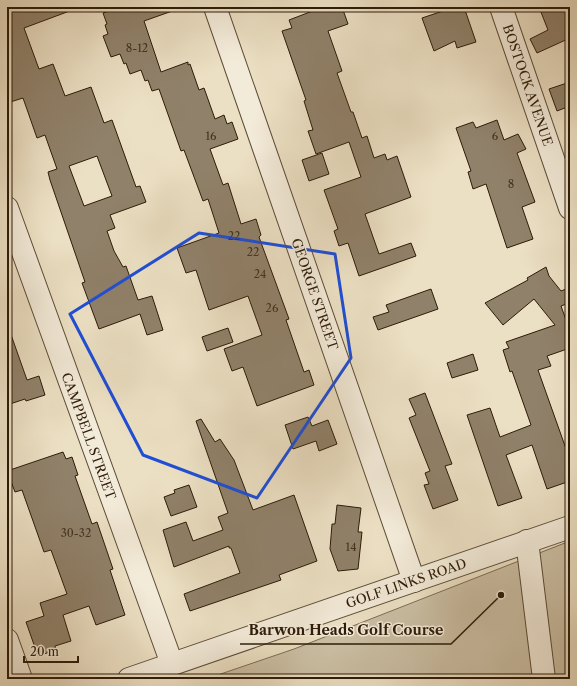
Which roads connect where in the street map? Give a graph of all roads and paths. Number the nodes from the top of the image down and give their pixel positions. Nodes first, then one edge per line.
1 (215, 7) edge
2 (501, 7) edge
3 (7, 208) edge
4 (570, 208) edge
5 (569, 529) edge
6 (527, 542) junction
7 (414, 581) junction
8 (7, 640) edge
9 (172, 664) junction
10 (21, 679) edge
11 (129, 679) edge
12 (544, 679) edge

1 - 7 street, GEORGE STREET
2 - 4 street, BOSTOCK AVENUE
3 - 9 street, CAMPBELL STREET
5 - 6 street, GOLF LINKS ROAD
6 - 7 street, GOLF LINKS ROAD
6 - 12 street
7 - 9 street, GOLF LINKS ROAD
8 - 10 street
9 - 11 street, GOLF LINKS ROAD

